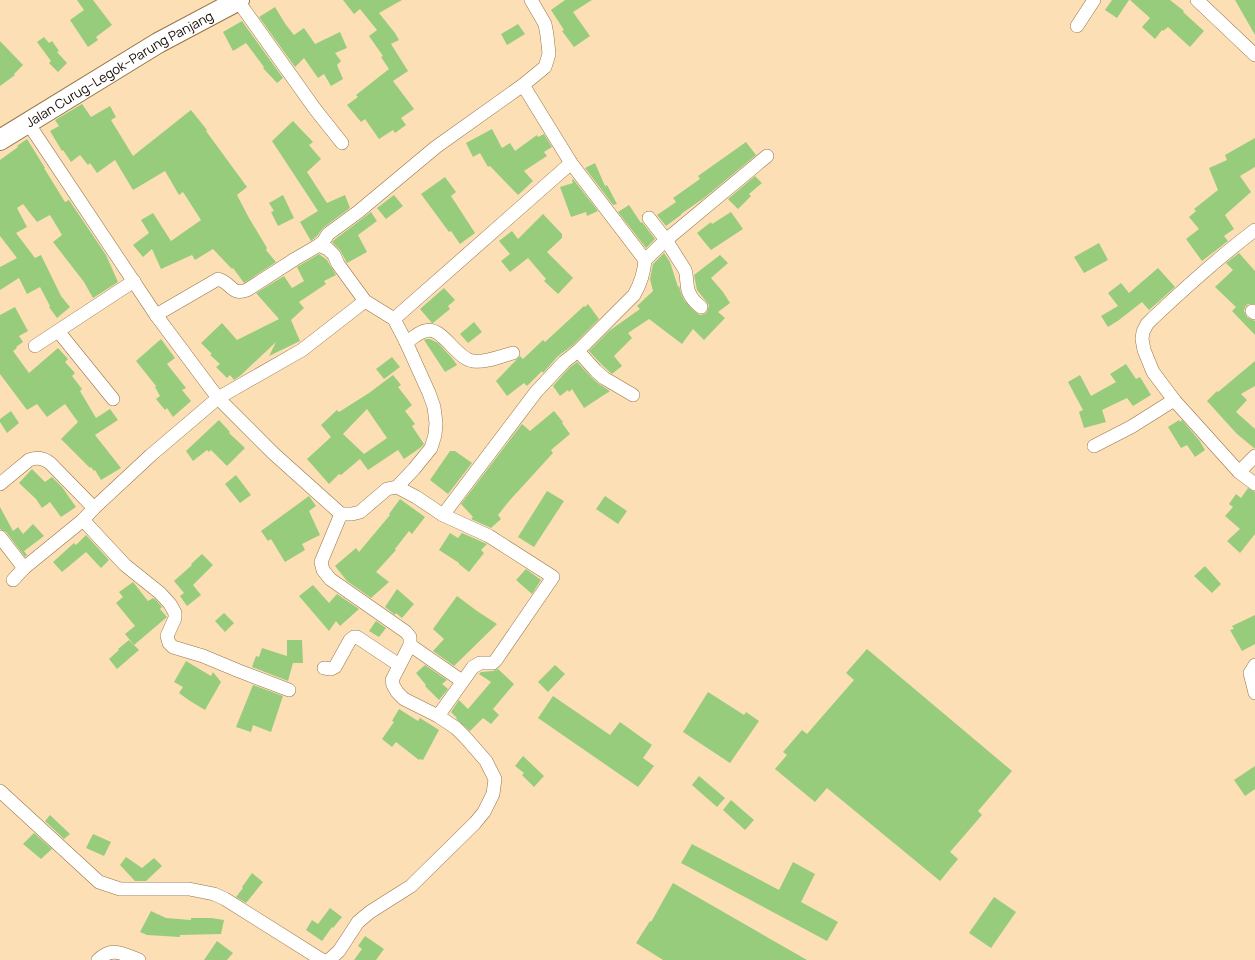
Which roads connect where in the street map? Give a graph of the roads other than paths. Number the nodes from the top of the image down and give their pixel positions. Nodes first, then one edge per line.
1 (238, 0) edge
2 (531, 0) edge
3 (1094, 0) edge
4 (1198, 0) edge
5 (1077, 26) dead end
6 (1255, 55) edge
7 (523, 84) junction
8 (28, 123) junction
9 (0, 140) edge
10 (342, 143) dead end
11 (767, 156) dead end
12 (571, 163) junction
13 (649, 218) dead end
14 (1255, 230) edge
15 (666, 240) junction
16 (319, 245) junction
17 (645, 260) junction
18 (134, 281) junction
19 (365, 301) junction
20 (701, 307) dead end
21 (156, 315) junction
22 (394, 319) junction
23 (58, 331) junction
24 (406, 342) junction
25 (35, 346) dead end
26 (578, 352) junction
27 (513, 353) dead end
28 (633, 395) dead end
29 (218, 398) junction
30 (113, 399) dead end
31 (1174, 400) junction
32 (1094, 446) dead end
33 (1255, 456) edge
34 (1239, 472) junction
35 (0, 484) edge
36 (1255, 484) edge
37 (397, 487) junction
38 (94, 508) junction
39 (341, 514) junction
40 (443, 515) junction
41 (83, 520) junction
42 (0, 538) edge
43 (24, 568) junction
44 (13, 580) dead end
45 (410, 645) junction
46 (399, 665) junction
47 (1255, 665) edge
48 (324, 668) dead end
49 (462, 681) junction
50 (289, 690) dead end
51 (1255, 693) edge
52 (438, 716) junction
53 (0, 791) edge
54 (98, 960) edge
55 (139, 960) edge
56 (322, 960) edge
57 (329, 960) edge

1 - 8 main road, Jalan Curug–Legok–Parung Panjang
1 - 10 street
2 - 7 street
3 - 5 street
4 - 6 street
7 - 12 street
7 - 16 street
8 - 9 main road, Jalan Curug–Legok–Parung Panjang
8 - 18 street
11 - 15 street
12 - 17 street
12 - 22 street
13 - 15 street
14 - 31 street
15 - 17 street
15 - 20 street
16 - 19 street
16 - 21 street
17 - 26 street
18 - 21 street
18 - 23 street
19 - 22 street
19 - 29 street
21 - 29 street
22 - 24 street
23 - 25 street
23 - 30 street
24 - 27 street
24 - 37 street
26 - 28 street
26 - 40 street
29 - 38 street
29 - 39 street
31 - 32 street
31 - 34 street
33 - 34 street
34 - 36 street
35 - 38 street
37 - 39 street
37 - 40 street
38 - 41 street
39 - 45 street
40 - 49 street
41 - 43 street
41 - 50 street
42 - 43 street
43 - 44 street
45 - 46 street
45 - 49 street
46 - 48 street
46 - 52 street
47 - 51 street
49 - 52 street
52 - 57 street
53 - 56 street
54 - 55 street

